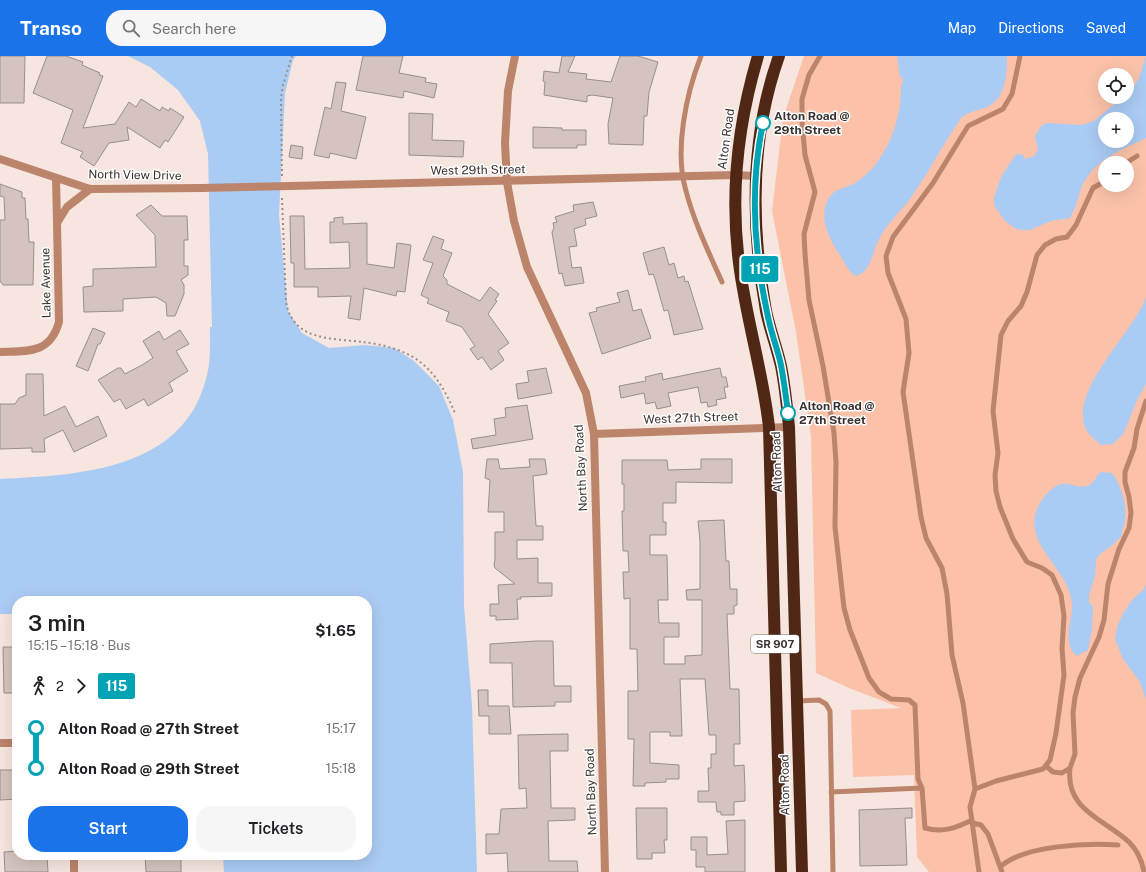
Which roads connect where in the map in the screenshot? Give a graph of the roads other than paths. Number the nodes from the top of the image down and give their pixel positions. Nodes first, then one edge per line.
1 (515, 56) edge
2 (701, 56) edge
3 (758, 56) edge
4 (779, 56) edge
5 (820, 56) edge
6 (1020, 56) edge
7 (1137, 156) dead end
8 (1134, 158) edge
9 (0, 160) edge
10 (735, 175) junction
11 (682, 176) junction
12 (755, 176) junction
13 (56, 178) junction
14 (507, 182) junction
15 (1098, 185) edge
16 (202, 188) joint
17 (90, 189) junction
18 (57, 223) junction
19 (722, 282) dead end
20 (0, 352) edge
21 (1146, 401) edge
22 (790, 426) junction
23 (769, 427) junction
24 (594, 434) junction
25 (797, 701) junction
26 (0, 743) edge
27 (12, 743) edge
28 (1046, 766) junction
29 (1070, 768) junction
30 (922, 788) junction
31 (975, 789) junction
32 (831, 792) junction
33 (973, 822) junction
34 (1118, 845) dead end
35 (74, 860) edge
36 (1001, 866) junction
37 (74, 872) edge
38 (605, 872) edge
39 (781, 872) edge
40 (802, 872) edge
41 (833, 872) edge
42 (979, 872) edge
43 (1002, 872) edge
44 (1144, 872) edge

1 - 14 street, North Bay Road
2 - 11 lane
3 - 10 highway, Alton Road / SR 907
4 - 12 highway, Alton Road / SR 907
5 - 30 lane
6 - 31 lane
7 - 8 lane
9 - 13 street, North View Drive
10 - 11 street, West 29th Street
10 - 12 street, West 29th Street
10 - 23 highway, Alton Road / SR 907
11 - 14 street, West 29th Street
11 - 19 lane
12 - 22 highway, Alton Road / SR 907
13 - 17 street, North View Drive
13 - 18 street, Lake Avenue
14 - 16 street, West 29th Street, bridge
14 - 24 street, North Bay Road
15 - 28 lane
16 - 17 street, North View Drive
17 - 18 street
18 - 20 street, Lake Avenue
21 - 29 lane
22 - 23 street, West 27th Street
22 - 25 highway, Alton Road / SR 907
23 - 24 street, West 27th Street
23 - 39 highway, Alton Road / SR 907
24 - 38 street, North Bay Road
25 - 32 lane
25 - 40 highway, Alton Road / SR 907
26 - 27 street
28 - 29 lane
28 - 31 lane
29 - 44 lane
30 - 32 lane
30 - 33 lane
31 - 33 lane
32 - 41 lane
33 - 36 lane
33 - 42 lane
34 - 36 lane
35 - 37 street
36 - 43 lane

